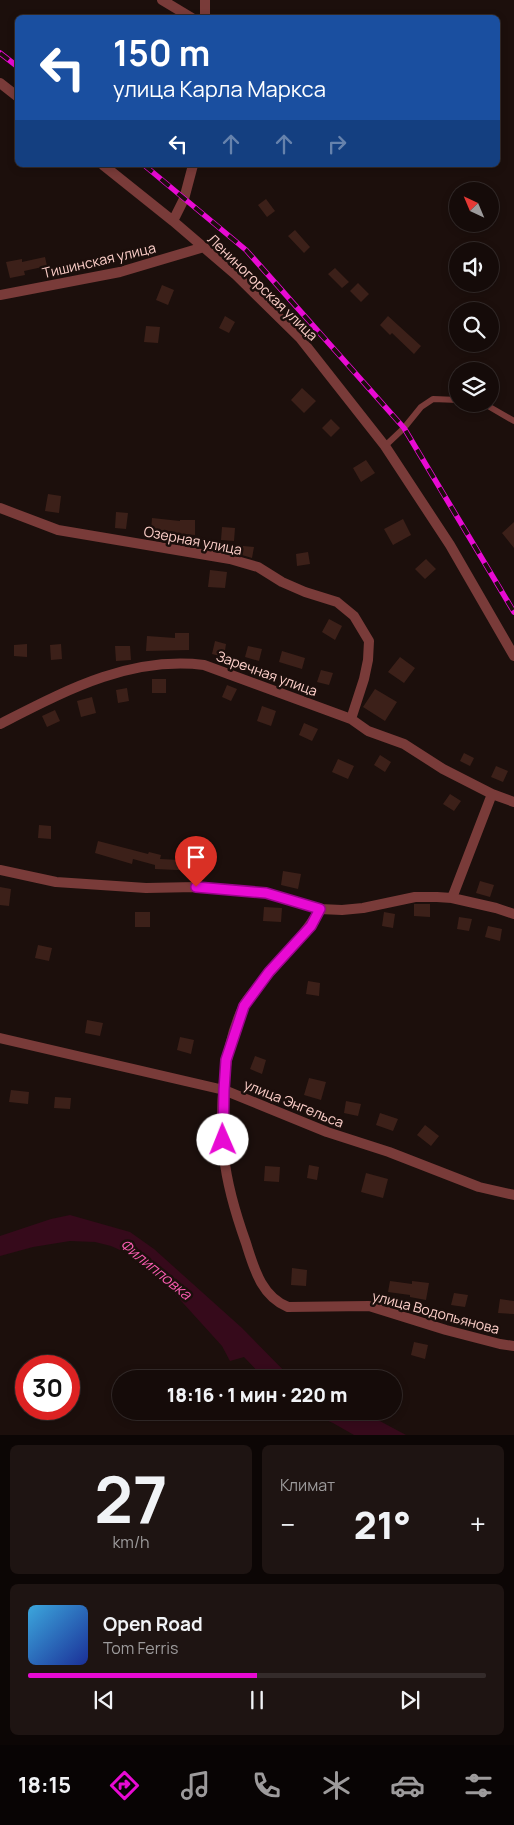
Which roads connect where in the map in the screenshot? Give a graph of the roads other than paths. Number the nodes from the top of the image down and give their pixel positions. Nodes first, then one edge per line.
1 (162, 0) edge
2 (205, 0) edge
3 (187, 15) edge
4 (205, 15) edge
5 (0, 83) edge
6 (15, 95) edge
7 (106, 167) edge
8 (192, 167) edge
9 (173, 221) junction
10 (204, 248) junction
11 (0, 296) edge
12 (449, 400) edge
13 (498, 412) edge
14 (514, 421) edge
15 (385, 446) junction
16 (0, 508) edge
17 (514, 656) edge
18 (351, 719) junction
19 (0, 724) edge
20 (492, 794) junction
21 (514, 802) edge
22 (0, 870) edge
23 (452, 898) junction
24 (320, 909) junction
25 (514, 914) edge
26 (0, 1038) edge
27 (224, 1090) junction
28 (514, 1195) edge
29 (514, 1346) edge

1 - 3 street
2 - 4 street
5 - 6 street
7 - 9 street, Лениногорская улица
8 - 9 street
9 - 10 street, Лениногорская улица
10 - 11 street, Тишинская улица
10 - 15 street, Лениногорская улица
12 - 15 lane
13 - 14 lane
15 - 17 street, Лениногорская улица
16 - 18 street, Озерная улица
18 - 19 street, Заречная улица
18 - 20 street, Заречная улица
20 - 21 street, Заречная улица
20 - 23 street
22 - 24 street
23 - 24 street
23 - 25 street
24 - 27 street, улица Водопьянова
26 - 27 street, улица Энгельса
27 - 28 street, улица Энгельса
27 - 29 street, улица Водопьянова

